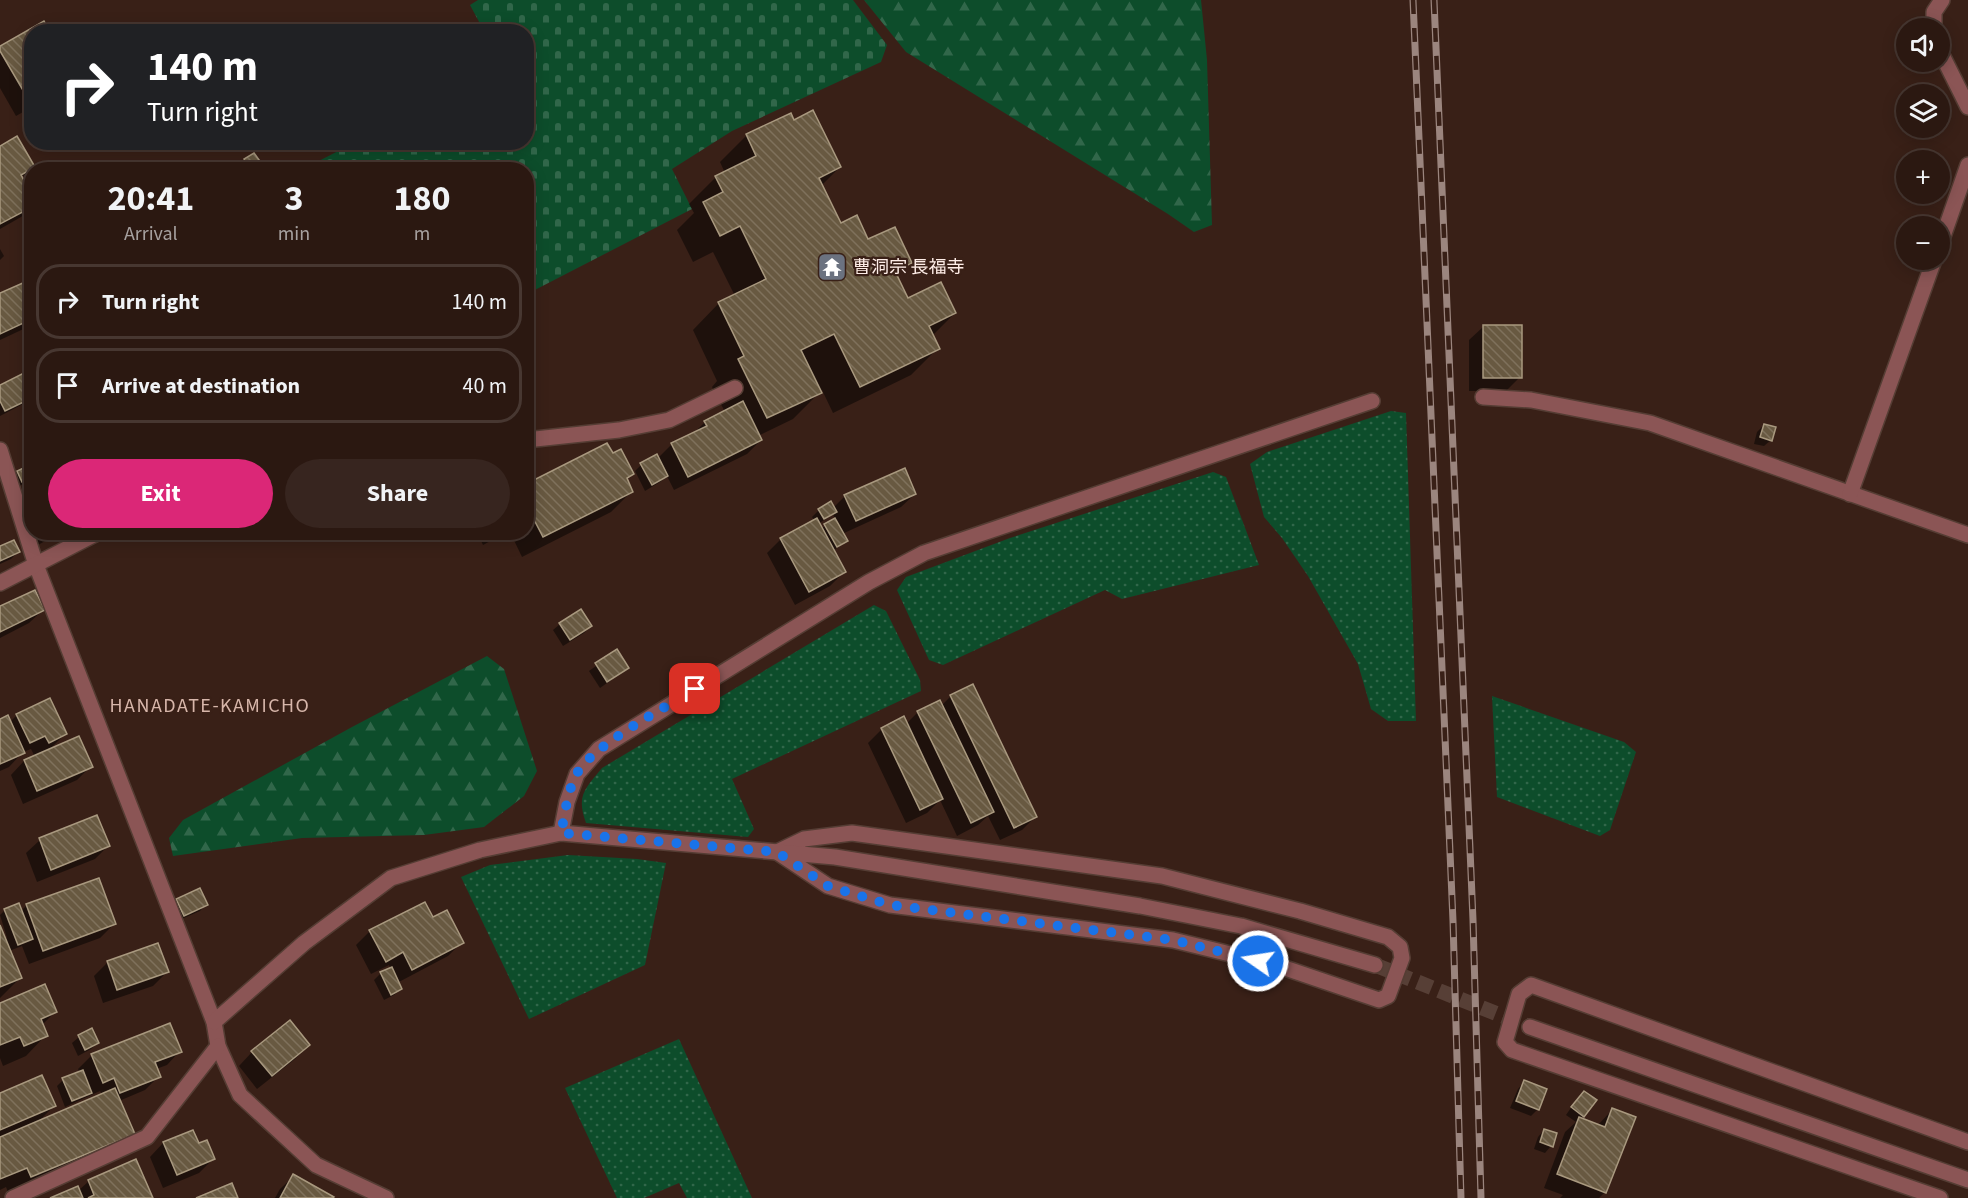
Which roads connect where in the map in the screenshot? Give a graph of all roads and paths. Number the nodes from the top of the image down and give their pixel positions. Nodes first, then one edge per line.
1 (1942, 0) edge
2 (1934, 18) edge
3 (1950, 71) edge
4 (1968, 107) edge
5 (1968, 165) edge
6 (1950, 216) edge
7 (1930, 270) edge
8 (735, 388) dead end
9 (1483, 397) dead end
10 (1372, 401) dead end
11 (534, 439) edge
12 (0, 450) edge
13 (1850, 494) junction
14 (24, 527) edge
15 (1968, 535) edge
16 (28, 540) edge
17 (84, 540) edge
18 (36, 565) junction
19 (0, 583) edge
20 (561, 833) junction
21 (777, 852) junction
22 (1375, 965) tunnel mouth
23 (214, 1022) junction
24 (1530, 1027) tunnel mouth
25 (218, 1046) junction
26 (1968, 1142) edge
27 (1968, 1180) edge
28 (13, 1198) edge
29 (386, 1198) edge
30 (1940, 1198) edge

1 - 2 street
3 - 4 street
5 - 6 street
7 - 13 street
8 - 11 street
9 - 13 street
10 - 20 street
12 - 14 street
13 - 15 street
16 - 18 street
17 - 18 street
18 - 19 street
18 - 23 street
20 - 21 street
20 - 23 street
21 - 21 street
21 - 22 street
23 - 25 street
24 - 27 street
25 - 28 street
25 - 29 street
26 - 30 street

